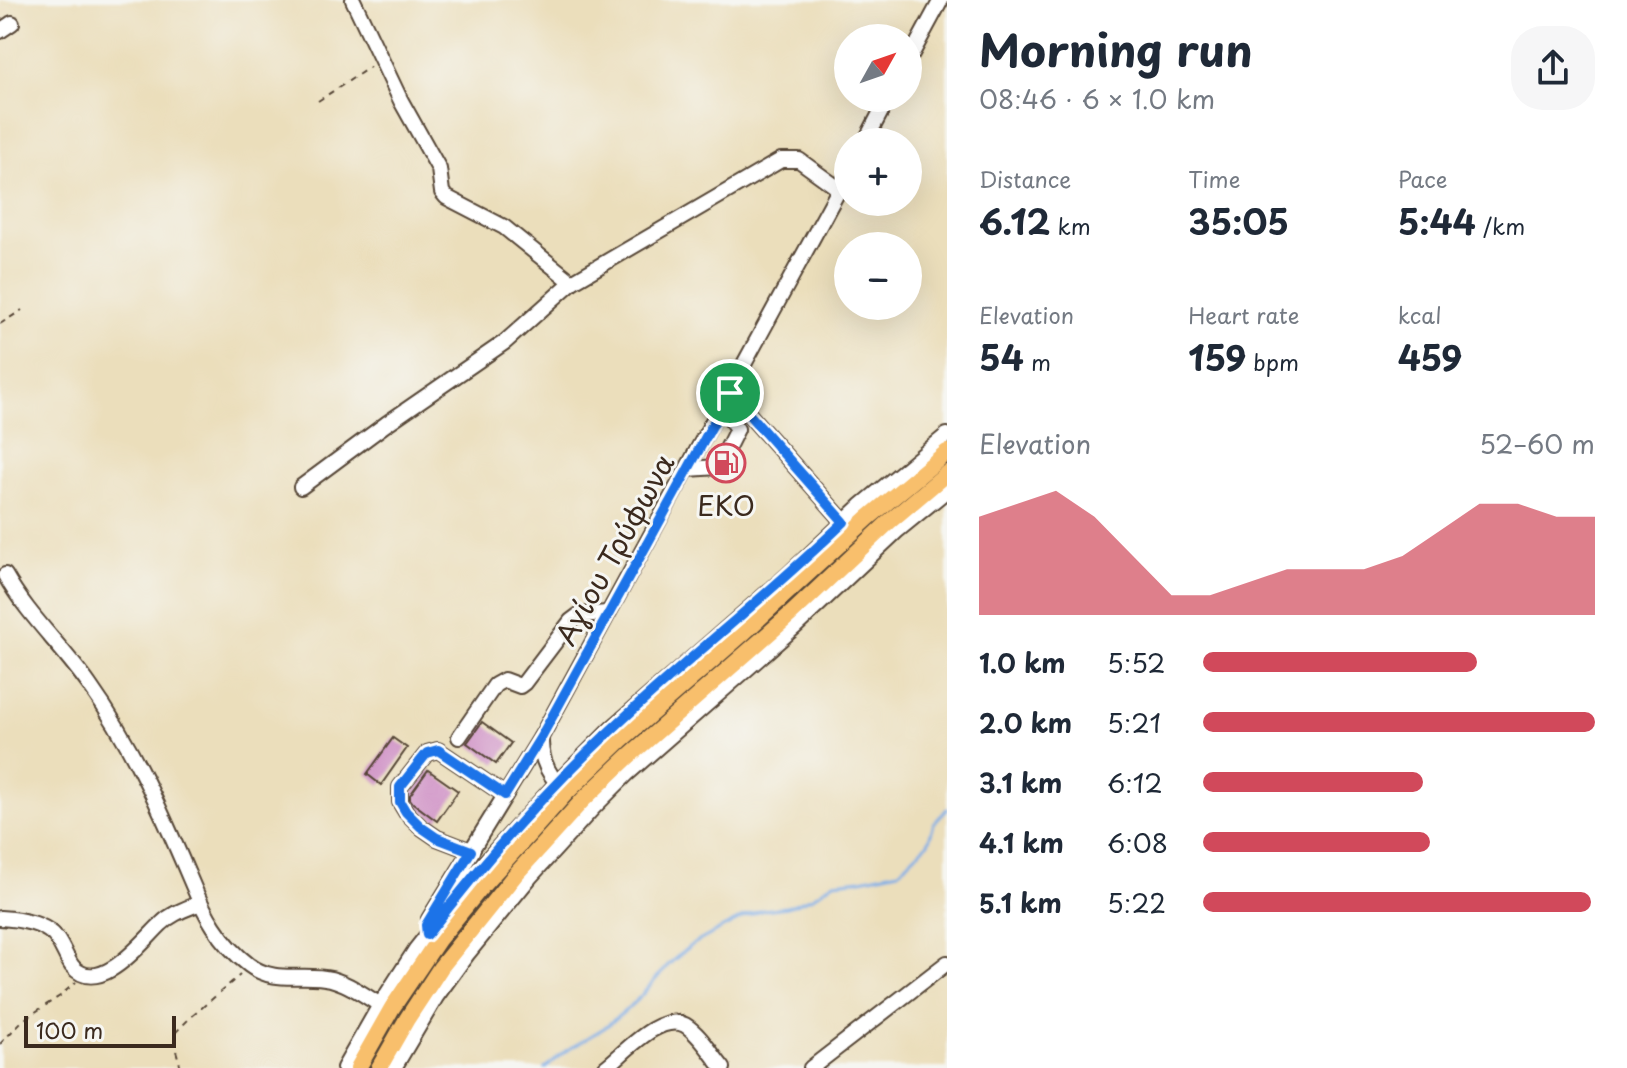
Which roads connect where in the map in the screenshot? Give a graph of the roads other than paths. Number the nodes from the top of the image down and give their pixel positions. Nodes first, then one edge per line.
1 (353, 0) edge
2 (941, 0) edge
3 (922, 35) edge
4 (834, 185) edge
5 (834, 198) edge
6 (572, 282) junction
7 (730, 393) junction
8 (722, 407) junction
9 (947, 435) edge
10 (947, 452) edge
11 (688, 469) junction
12 (947, 473) edge
13 (301, 487) dead end
14 (947, 490) edge
15 (844, 522) junction
16 (5, 575) dead end
17 (608, 613) junction
18 (459, 737) dead end
19 (541, 737) junction
20 (557, 783) junction
21 (505, 795) junction
22 (471, 851) junction
23 (200, 903) junction
24 (0, 918) edge
25 (427, 935) junction
26 (947, 963) edge
27 (380, 1005) junction
28 (344, 1068) edge
29 (358, 1068) edge
30 (379, 1068) edge
31 (394, 1068) edge
32 (605, 1068) edge
33 (723, 1068) edge
34 (811, 1068) edge

1 - 6 street
2 - 3 street
4 - 6 street
5 - 7 street, Αγίου Τρύφωνα
6 - 13 street
7 - 8 street, Αγίου Τρύφωνα
7 - 15 street
8 - 11 street, Αγίου Τρύφωνα
8 - 11 street
9 - 15 street
10 - 29 main road
11 - 17 street, Αγίου Τρύφωνα
12 - 30 main road
14 - 31 street
15 - 20 street
16 - 23 street
17 - 18 street
17 - 19 street, Αγίου Τρύφωνα
19 - 20 street
19 - 21 street, Αγίου Τρύφωνα
20 - 25 street
21 - 22 street, Αγίου Τρύφωνα
21 - 22 street
22 - 25 street, Αγίου Τρύφωνα
23 - 24 street
23 - 27 street
25 - 27 street
26 - 34 street
27 - 28 street
32 - 33 street

